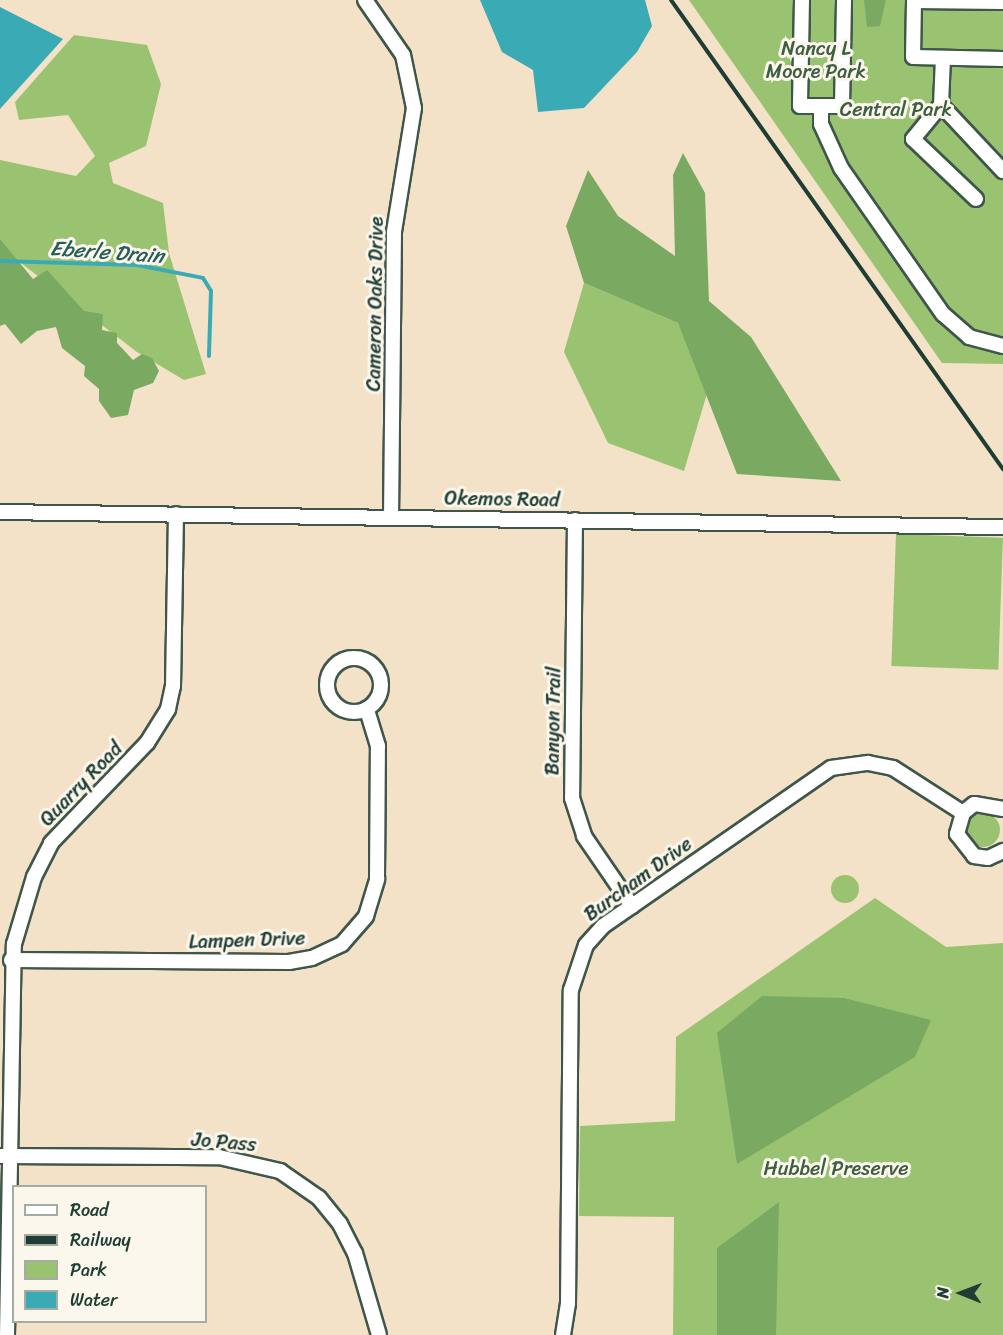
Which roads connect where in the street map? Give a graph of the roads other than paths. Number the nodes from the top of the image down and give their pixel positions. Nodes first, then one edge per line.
1 (365, 0) edge
2 (802, 0) edge
3 (844, 0) edge
4 (1003, 2) edge
5 (943, 58) junction
6 (1003, 59) edge
7 (941, 105) junction
8 (821, 106) junction
9 (1003, 171) edge
10 (976, 199) dead end
11 (1003, 346) edge
12 (0, 512) edge
13 (176, 514) junction
14 (391, 517) junction
15 (575, 520) junction
16 (1003, 527) edge
17 (367, 709) dead end
18 (1003, 810) edge
19 (963, 813) junction
20 (1003, 851) edge
21 (632, 906) junction
22 (11, 960) junction
23 (4, 1156) edge
24 (7, 1335) edge
25 (379, 1335) edge
26 (563, 1335) edge

1 - 14 street, Cameron Oaks Drive
2 - 8 street
3 - 8 street
4 - 5 street
5 - 6 street
5 - 7 street
7 - 9 street
7 - 10 street
8 - 11 street
12 - 13 street, Okemos Road
13 - 14 street, Okemos Road
13 - 22 street, Quarry Road
14 - 15 street, Okemos Road
15 - 16 street, Okemos Road
15 - 21 street, Banyon Trail
17 - 22 street, Lampen Drive
18 - 19 street
19 - 20 street
19 - 21 street, Burcham Drive
21 - 26 street, Burcham Drive
22 - 23 street, Quarry Road
23 - 24 street, Quarry Road
23 - 25 street, Jo Pass

